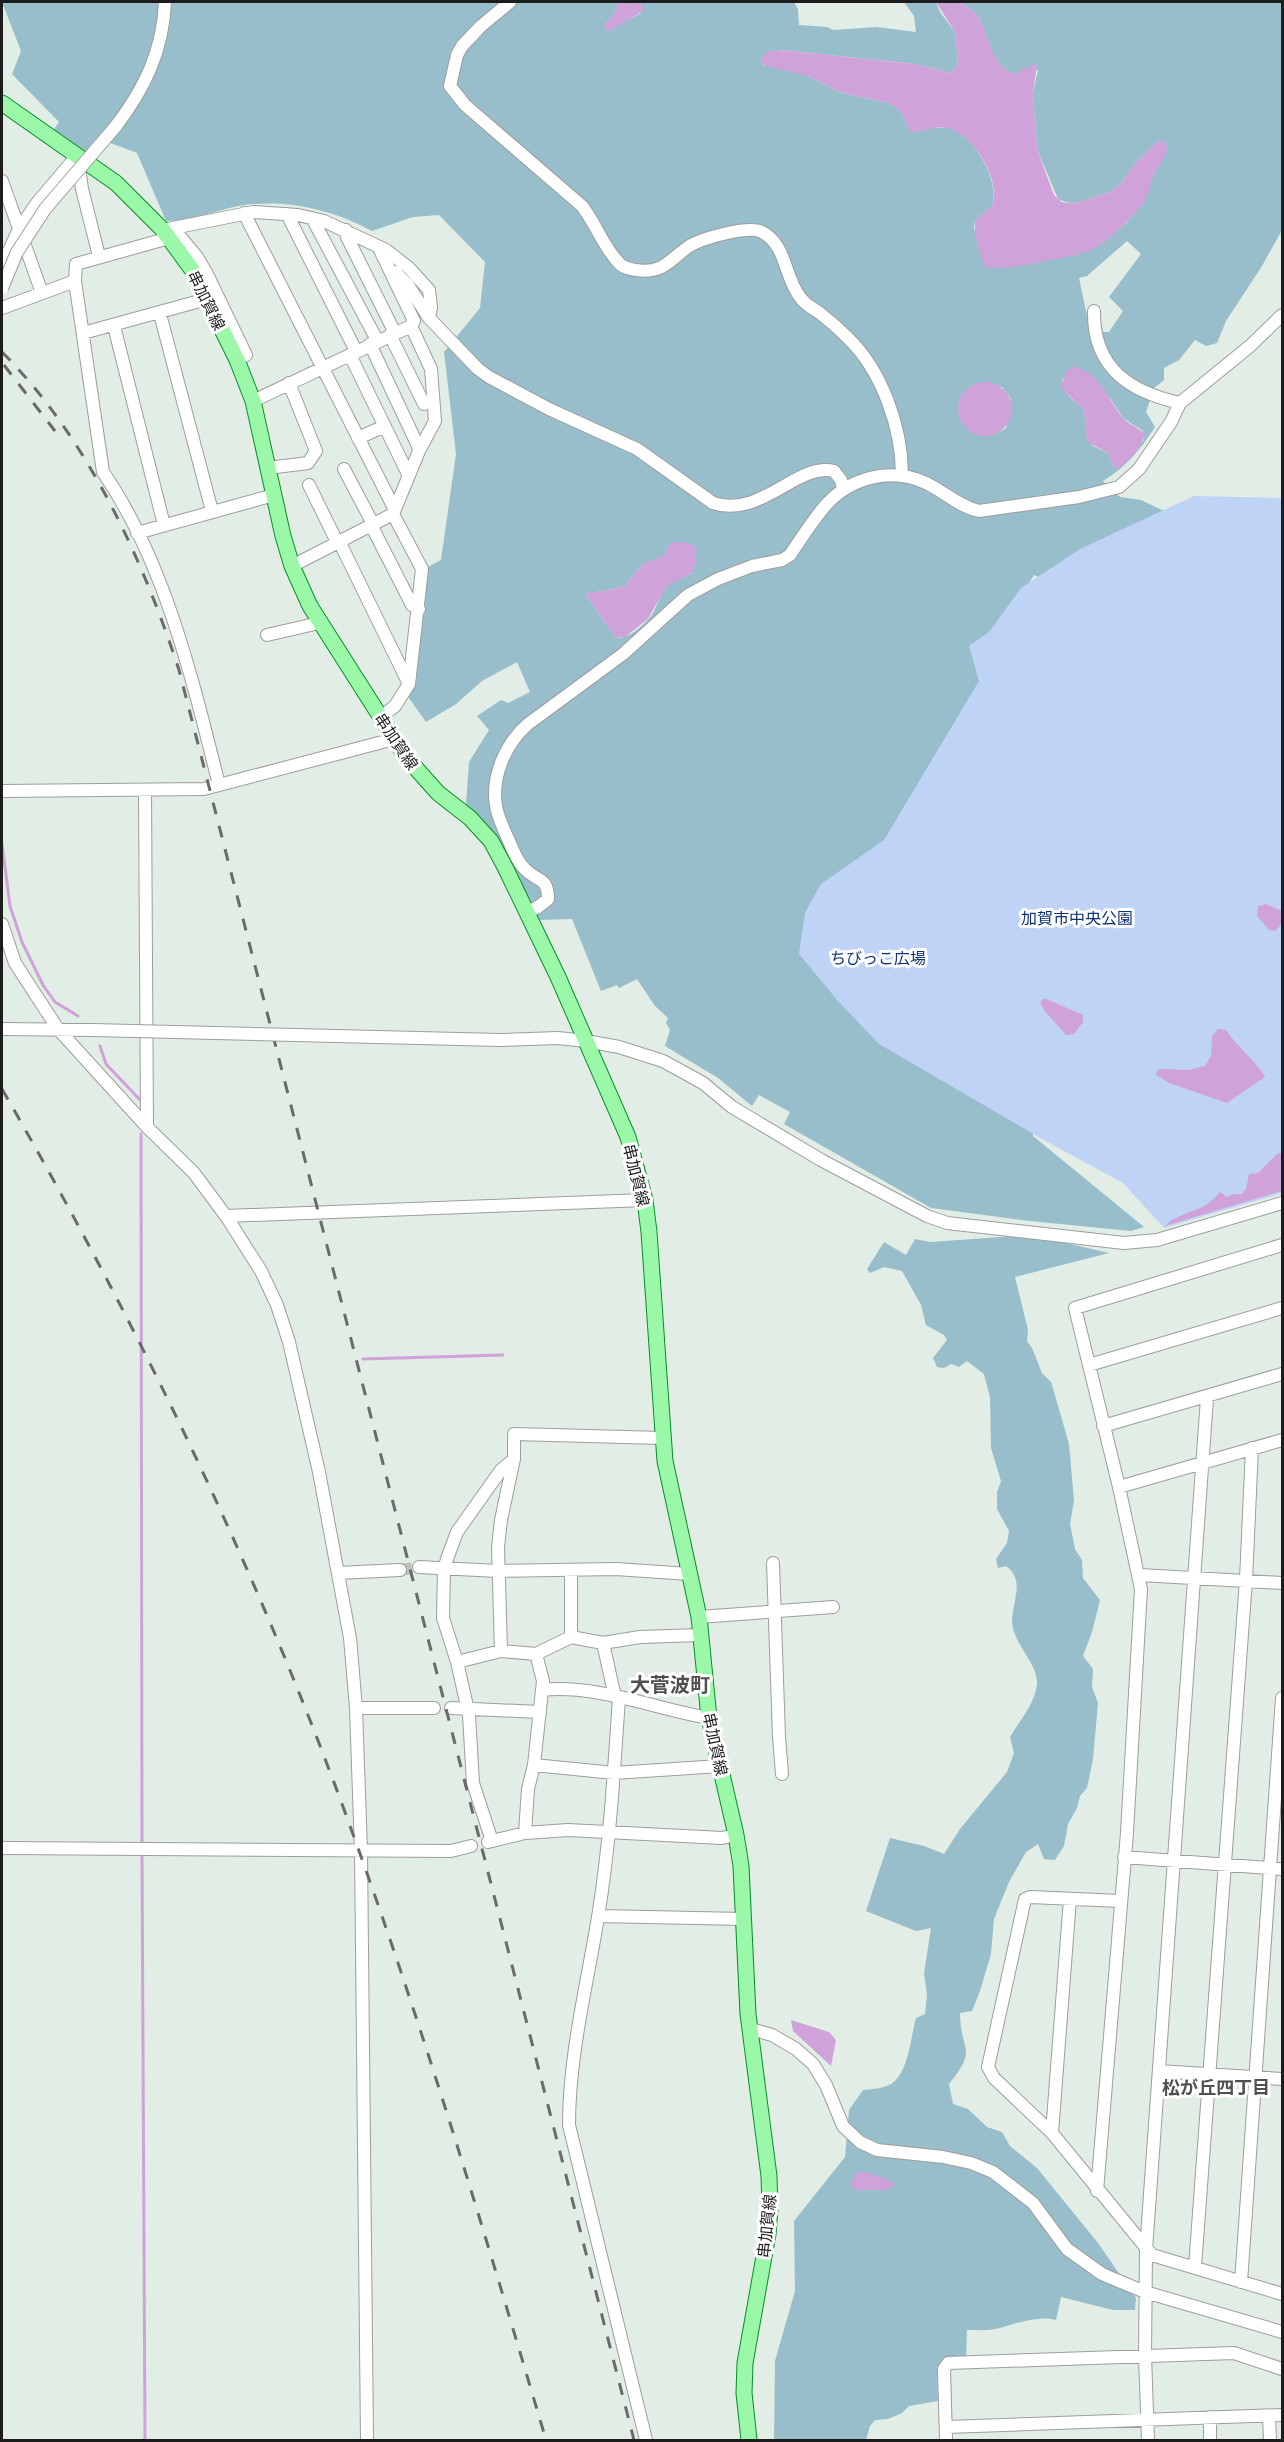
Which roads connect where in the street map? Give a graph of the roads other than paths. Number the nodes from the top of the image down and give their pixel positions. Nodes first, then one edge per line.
1 (165, 2) edge
2 (510, 2) edge
3 (2, 103) edge
4 (77, 158) junction
5 (2, 181) edge
6 (244, 213) junction
7 (287, 214) junction
8 (312, 218) junction
9 (19, 229) junction
10 (346, 230) junction
11 (168, 232) junction
12 (379, 248) junction
13 (99, 256) junction
14 (2, 266) edge
15 (389, 269) junction
16 (75, 281) junction
17 (2, 288) edge
18 (42, 293) junction
19 (207, 300) junction
20 (2, 308) edge
21 (1094, 310) dead end
22 (160, 314) junction
23 (1282, 315) edge
24 (429, 318) junction
25 (114, 326) junction
26 (411, 326) junction
27 (83, 333) junction
28 (393, 334) junction
29 (374, 342) junction
30 (353, 353) junction
31 (237, 360) junction
32 (322, 367) junction
33 (289, 383) junction
34 (253, 401) junction
35 (1180, 403) junction
36 (424, 404) dead end
37 (385, 426) junction
38 (358, 438) junction
39 (419, 451) junction
40 (268, 468) junction
41 (344, 469) dead end
42 (408, 474) junction
43 (902, 475) junction
44 (309, 485) dead end
45 (843, 488) junction
46 (274, 495) junction
47 (212, 511) junction
48 (393, 511) junction
49 (164, 525) junction
50 (372, 525) junction
51 (137, 533) junction
52 (338, 542) junction
53 (292, 566) junction
54 (419, 609) junction
55 (318, 623) junction
56 (267, 635) dead end
57 (409, 684) junction
58 (381, 717) junction
59 (394, 739) junction
60 (219, 785) junction
61 (145, 790) junction
62 (2, 791) edge
63 (527, 912) junction
64 (2, 924) edge
65 (2, 1029) edge
66 (58, 1029) junction
67 (586, 1041) junction
68 (147, 1127) junction
69 (645, 1200) junction
70 (1282, 1203) edge
71 (226, 1216) junction
72 (1282, 1245) edge
73 (1282, 1308) edge
74 (1089, 1365) junction
75 (1282, 1374) edge
76 (1206, 1398) junction
77 (1103, 1426) junction
78 (662, 1438) junction
79 (1282, 1440) edge
80 (1252, 1448) junction
81 (514, 1459) junction
82 (1204, 1462) junction
83 (1119, 1487) junction
84 (773, 1563) dead end
85 (419, 1567) tunnel mouth
86 (400, 1570) tunnel mouth
87 (444, 1570) junction
88 (571, 1570) junction
89 (498, 1571) junction
90 (338, 1573) junction
91 (689, 1574) junction
92 (1140, 1575) junction
93 (1195, 1577) junction
94 (1246, 1580) junction
95 (1282, 1583) edge
96 (833, 1607) dead end
97 (774, 1610) junction
98 (699, 1617) junction
99 (701, 1635) junction
100 (571, 1637) junction
101 (603, 1643) junction
102 (501, 1652) junction
103 (536, 1654) junction
104 (457, 1662) junction
105 (542, 1690) junction
106 (617, 1697) junction
107 (1282, 1698) edge
108 (356, 1708) junction
109 (434, 1708) dead end
110 (451, 1708) dead end
111 (468, 1708) junction
112 (540, 1712) junction
113 (709, 1718) junction
114 (534, 1765) junction
115 (720, 1767) junction
116 (614, 1773) junction
117 (782, 1774) dead end
118 (525, 1833) junction
119 (610, 1833) junction
120 (736, 1835) junction
121 (471, 1846) dead end
122 (2, 1848) edge
123 (361, 1851) junction
124 (1124, 1857) junction
125 (1174, 1862) junction
126 (1224, 1865) junction
127 (1277, 1868) edge
128 (1070, 1899) junction
129 (1120, 1901) junction
130 (598, 1916) junction
131 (744, 1919) junction
132 (751, 2029) junction
133 (1159, 2071) junction
134 (1209, 2074) junction
135 (1256, 2077) junction
136 (1282, 2079) edge
137 (1052, 2133) junction
138 (1097, 2191) junction
139 (1146, 2250) junction
140 (1195, 2267) junction
141 (1241, 2282) junction
142 (1145, 2292) junction
143 (1282, 2294) edge
144 (1282, 2332) edge
145 (1145, 2356) junction
146 (1282, 2369) edge
147 (1282, 2415) edge
148 (1269, 2416) junction
149 (1210, 2417) junction
150 (1147, 2420) junction
151 (946, 2427) junction
152 (367, 2440) edge
153 (646, 2440) edge
154 (749, 2440) edge
155 (946, 2440) edge
156 (1148, 2440) edge
157 (1210, 2440) edge
158 (1270, 2440) edge

1 - 17 street, bridge
2 - 43 street
3 - 4 main road, 串加賀線
4 - 9 street
4 - 11 main road, 串加賀線
4 - 13 street
5 - 9 street
6 - 7 street
6 - 11 street
6 - 32 street
7 - 8 street
7 - 30 street
8 - 10 street
8 - 29 street
9 - 14 street
9 - 18 street
10 - 12 street
10 - 28 street
11 - 13 street
11 - 19 main road, 串加賀線
11 - 31 street
12 - 15 street
12 - 24 street
13 - 16 street
15 - 24 street
15 - 26 street
16 - 18 street
16 - 27 street
18 - 20 street
19 - 22 street
19 - 31 main road, 串加賀線
21 - 35 street
22 - 25 street
22 - 47 street
23 - 35 street
24 - 45 street
25 - 27 street
25 - 49 street
26 - 28 street
26 - 39 street
27 - 51 street
28 - 29 street
28 - 36 street
29 - 30 street
29 - 39 street
30 - 32 street
30 - 37 street
31 - 34 main road, 串加賀線
32 - 33 street
32 - 38 street
33 - 34 street
33 - 40 street
34 - 40 main road, 串加賀線
35 - 43 street
37 - 38 street
37 - 42 street
38 - 48 street
39 - 42 street
40 - 46 main road, 串加賀線
41 - 50 street
42 - 48 street
43 - 45 street
44 - 52 street
45 - 63 street
46 - 47 street
46 - 53 main road, 串加賀線
47 - 49 street
48 - 50 street
48 - 54 street
49 - 51 street
50 - 52 street
50 - 54 street
51 - 60 street
52 - 53 street
52 - 57 street
53 - 55 main road, 串加賀線
54 - 57 street
55 - 56 street
55 - 58 main road, 串加賀線
57 - 58 street
58 - 59 main road, 串加賀線
59 - 60 street
59 - 63 main road, 串加賀線
60 - 61 street
61 - 62 street
61 - 68 street
63 - 67 main road, 串加賀線
64 - 66 street
65 - 66 street
66 - 67 street, bridge
66 - 68 street
67 - 69 main road, 串加賀線
67 - 70 street
68 - 71 street
69 - 71 street
69 - 78 main road, 串加賀線
71 - 90 street
72 - 74 street
73 - 74 street
74 - 77 street
75 - 76 street
76 - 77 street
76 - 82 street
77 - 83 street
78 - 81 street
78 - 91 main road, 串加賀線
79 - 80 street
80 - 82 street
80 - 94 street
81 - 87 street
81 - 89 street
82 - 83 street
82 - 93 street
83 - 92 street
84 - 97 street
85 - 87 street
86 - 90 street
87 - 89 street
87 - 104 street
88 - 89 street
88 - 91 street
88 - 100 street
89 - 102 street
90 - 108 street
91 - 98 main road, 串加賀線
92 - 93 street
92 - 124 street
93 - 94 street
93 - 125 street
94 - 95 street
94 - 126 street
96 - 97 street
97 - 98 street
97 - 117 street
98 - 99 main road, 串加賀線
99 - 101 street
99 - 113 main road, 串加賀線
100 - 101 street
100 - 103 street
101 - 106 street
102 - 103 street
102 - 104 street
103 - 105 street
104 - 111 street
105 - 106 street
105 - 112 street
106 - 113 street
106 - 116 street
107 - 127 street
108 - 109 street
108 - 123 street
110 - 111 street
111 - 112 street
111 - 118 street
112 - 114 street
113 - 115 main road, 串加賀線
114 - 116 street
114 - 118 street
115 - 116 street
115 - 120 main road, 串加賀線
116 - 119 street
118 - 119 street
119 - 120 street
119 - 130 street
120 - 131 main road, 串加賀線
121 - 123 street
122 - 123 street
123 - 152 street
124 - 125 street
124 - 129 street
125 - 126 street
125 - 133 street
126 - 127 street
126 - 134 street
127 - 135 street
128 - 129 street
128 - 137 street
128 - 137 street
129 - 138 street
130 - 131 street
130 - 153 street
131 - 132 main road, 串加賀線
132 - 142 street
132 - 154 main road, 串加賀線
133 - 134 street
133 - 139 street
134 - 135 street
134 - 140 street
135 - 136 street
135 - 141 street
137 - 138 street
138 - 139 street
139 - 140 street
139 - 142 street
140 - 141 street
141 - 143 street
142 - 144 street
142 - 145 street
145 - 146 street
145 - 150 street
145 - 151 street
147 - 148 street
148 - 149 street
148 - 158 street
149 - 150 street
149 - 157 street
150 - 151 street
150 - 156 street
151 - 155 street

